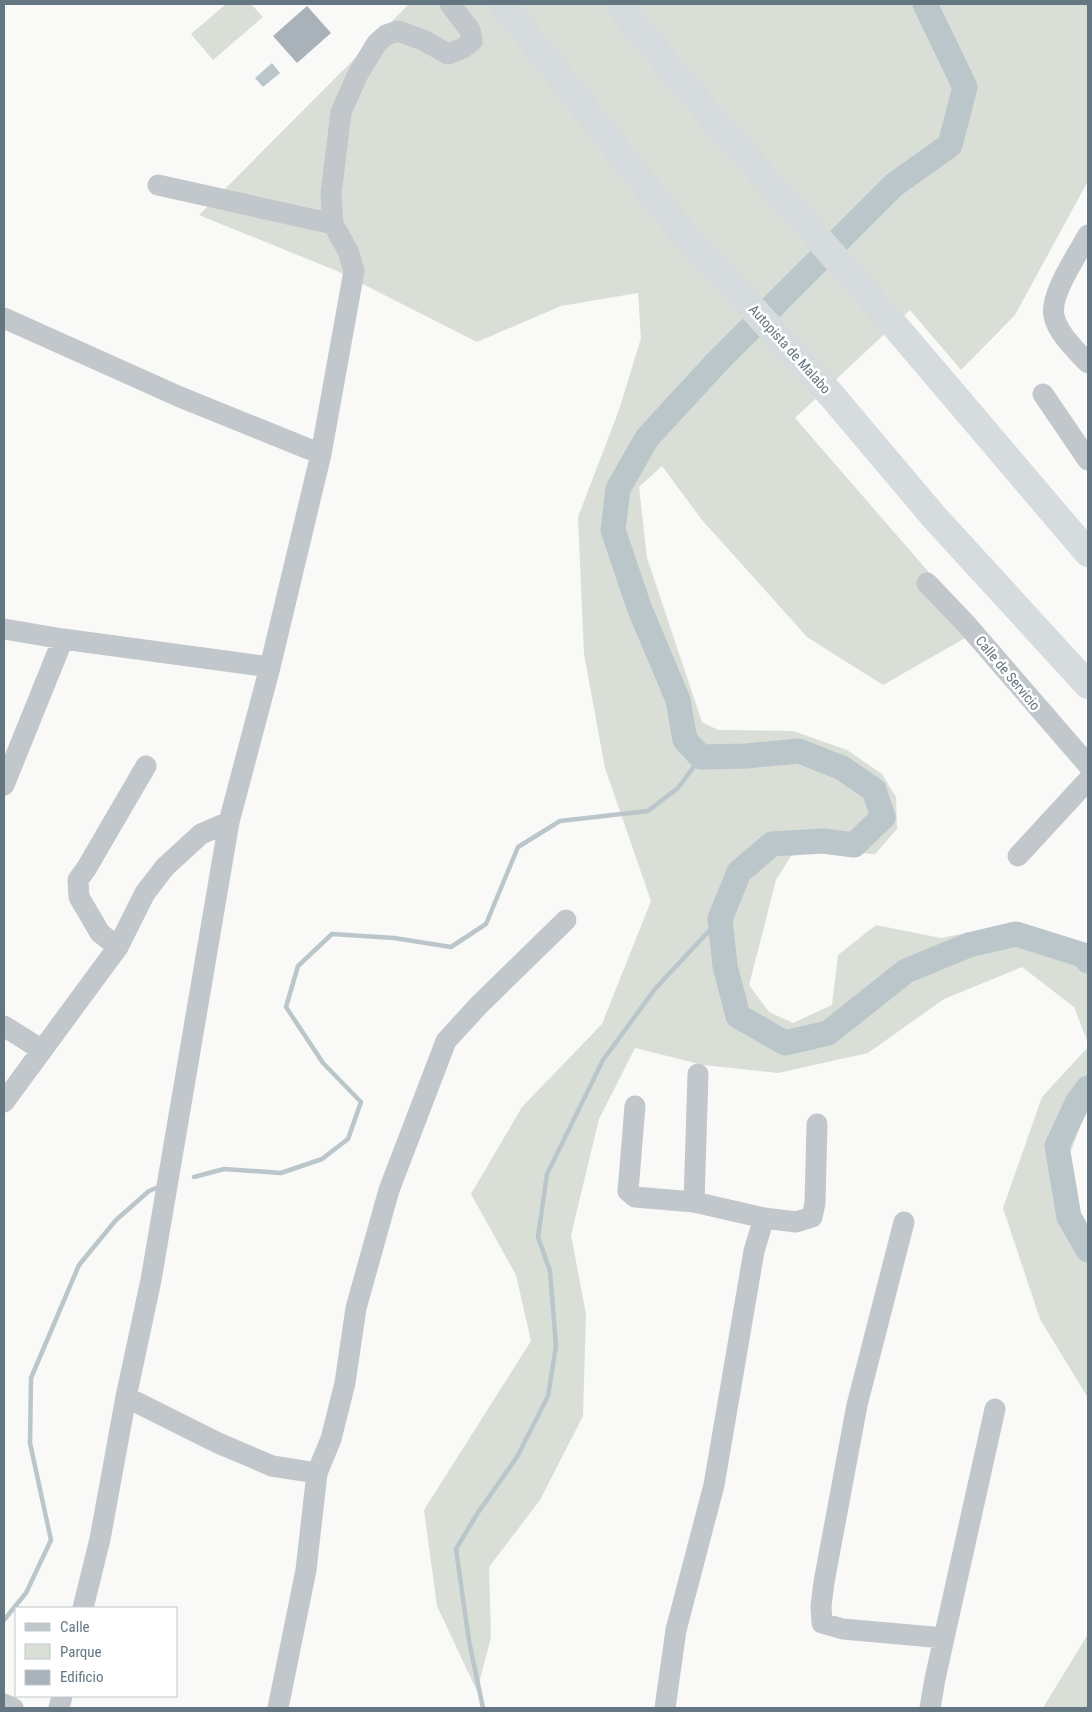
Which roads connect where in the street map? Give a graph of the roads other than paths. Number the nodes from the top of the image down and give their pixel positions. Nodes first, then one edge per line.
1 (450, 4) edge
2 (503, 4) edge
3 (618, 4) edge
4 (158, 185) dead end
5 (334, 224) junction
6 (1088, 236) edge
7 (4, 318) edge
8 (1088, 362) edge
9 (1042, 394) dead end
10 (1086, 451) edge
11 (321, 454) junction
12 (1088, 553) edge
13 (927, 583) dead end
14 (4, 629) edge
15 (63, 639) junction
16 (270, 668) junction
17 (1088, 685) edge
18 (1088, 765) edge
19 (146, 766) dead end
20 (1088, 780) edge
21 (4, 785) edge
22 (229, 822) junction
23 (1018, 856) dead end
24 (566, 920) dead end
25 (118, 947) junction
26 (4, 1026) edge
27 (42, 1050) junction
28 (698, 1074) dead end
29 (4, 1102) edge
30 (636, 1106) dead end
31 (817, 1124) dead end
32 (694, 1202) junction
33 (764, 1218) junction
34 (904, 1222) dead end
35 (126, 1397) junction
36 (995, 1409) dead end
37 (317, 1473) junction
38 (83, 1607) edge
39 (944, 1638) junction
40 (4, 1704) edge
41 (14, 1708) edge
42 (278, 1708) edge
43 (665, 1708) edge
44 (930, 1708) edge

1 - 5 street
2 - 17 highway, Autopista de Malabo
3 - 12 highway
4 - 5 street
5 - 11 street
6 - 8 street
7 - 11 street
9 - 10 street
11 - 16 street
13 - 18 street, Calle de Servicio
14 - 15 street
15 - 16 street
15 - 21 street
16 - 22 street
19 - 25 street
20 - 23 street
22 - 25 street
22 - 35 street
24 - 37 street
25 - 27 street
26 - 27 street
27 - 29 street
28 - 32 street
30 - 32 street
31 - 33 street
32 - 33 street
33 - 43 street
34 - 39 street
35 - 37 street
35 - 38 street
36 - 39 street
37 - 42 street
39 - 44 street
40 - 41 street

